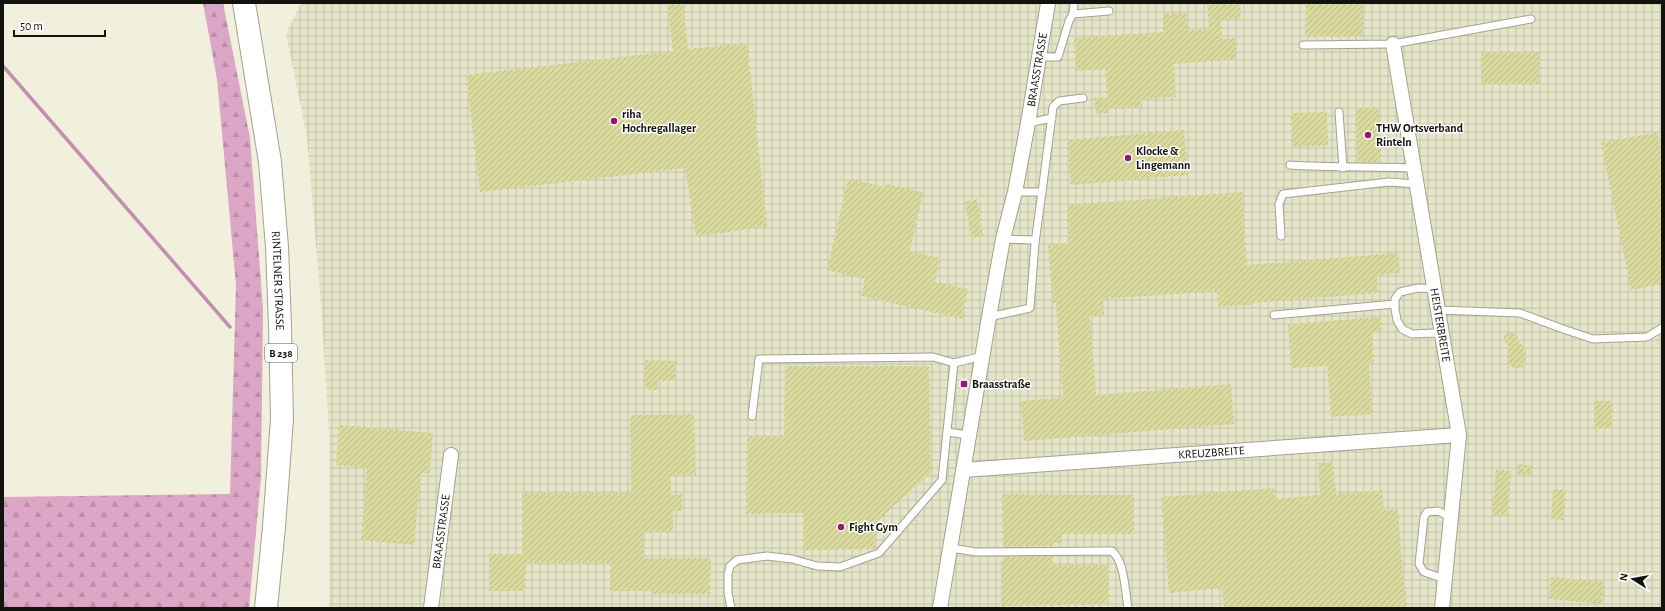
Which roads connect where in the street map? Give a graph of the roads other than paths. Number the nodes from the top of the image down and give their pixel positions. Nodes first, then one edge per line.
1 (244, 3) edge
2 (1048, 3) edge
3 (1074, 3) edge
4 (1109, 11) dead end
5 (1073, 14) junction
6 (1531, 19) dead end
7 (1393, 44) junction
8 (1303, 45) dead end
9 (1040, 57) junction
10 (1083, 98) dead end
11 (1339, 112) dead end
12 (1052, 118) junction
13 (1028, 123) junction
14 (1290, 165) dead end
15 (1343, 168) junction
16 (1414, 168) junction
17 (1416, 184) junction
18 (1015, 192) junction
19 (1042, 192) junction
20 (1281, 236) dead end
21 (1003, 239) junction
22 (1035, 240) junction
23 (1435, 289) junction
24 (1395, 304) junction
25 (1438, 310) junction
26 (1274, 315) dead end
27 (989, 317) junction
28 (1662, 328) edge
29 (1443, 336) junction
30 (982, 356) junction
31 (954, 363) junction
32 (752, 416) dead end
33 (947, 432) junction
34 (968, 435) junction
35 (1459, 436) junction
36 (451, 455) dead end
37 (963, 470) junction
38 (1451, 517) junction
39 (951, 548) junction
40 (1445, 579) junction
41 (266, 608) edge
42 (431, 608) edge
43 (731, 608) edge
44 (940, 608) edge
45 (1128, 608) edge
46 (1442, 608) edge

1 - 41 main road, RINTELNER STRASSE / B 238
2 - 9 street, BRAASSTRASSE
3 - 5 lane
4 - 5 lane
5 - 9 lane
6 - 7 lane
7 - 8 lane
7 - 16 street, HEISTERBREITE
9 - 13 street, BRAASSTRASSE
10 - 12 lane
11 - 15 lane
12 - 13 lane
12 - 19 lane
13 - 18 street, BRAASSTRASSE
14 - 15 lane
15 - 16 lane
16 - 17 street, HEISTERBREITE
17 - 20 lane
17 - 23 street, HEISTERBREITE
18 - 19 lane
18 - 21 street, BRAASSTRASSE
19 - 22 lane
21 - 22 lane
21 - 27 street, BRAASSTRASSE
22 - 27 lane
23 - 24 lane
23 - 25 street, HEISTERBREITE
24 - 26 lane
24 - 29 lane
25 - 28 lane
25 - 29 street, HEISTERBREITE
27 - 30 street, BRAASSTRASSE
29 - 35 street, HEISTERBREITE
30 - 31 lane
30 - 34 street, BRAASSTRASSE
31 - 32 lane
31 - 33 lane
33 - 34 lane
33 - 43 lane
34 - 37 street, BRAASSTRASSE
35 - 37 street, KREUZBREITE
35 - 38 street, HEISTERBREITE
36 - 42 street, BRAASSTRASSE
37 - 39 street, BRAASSTRASSE
38 - 40 street, HEISTERBREITE
38 - 40 lane
39 - 44 street, BRAASSTRASSE
39 - 45 lane
40 - 46 street, HEISTERBREITE

